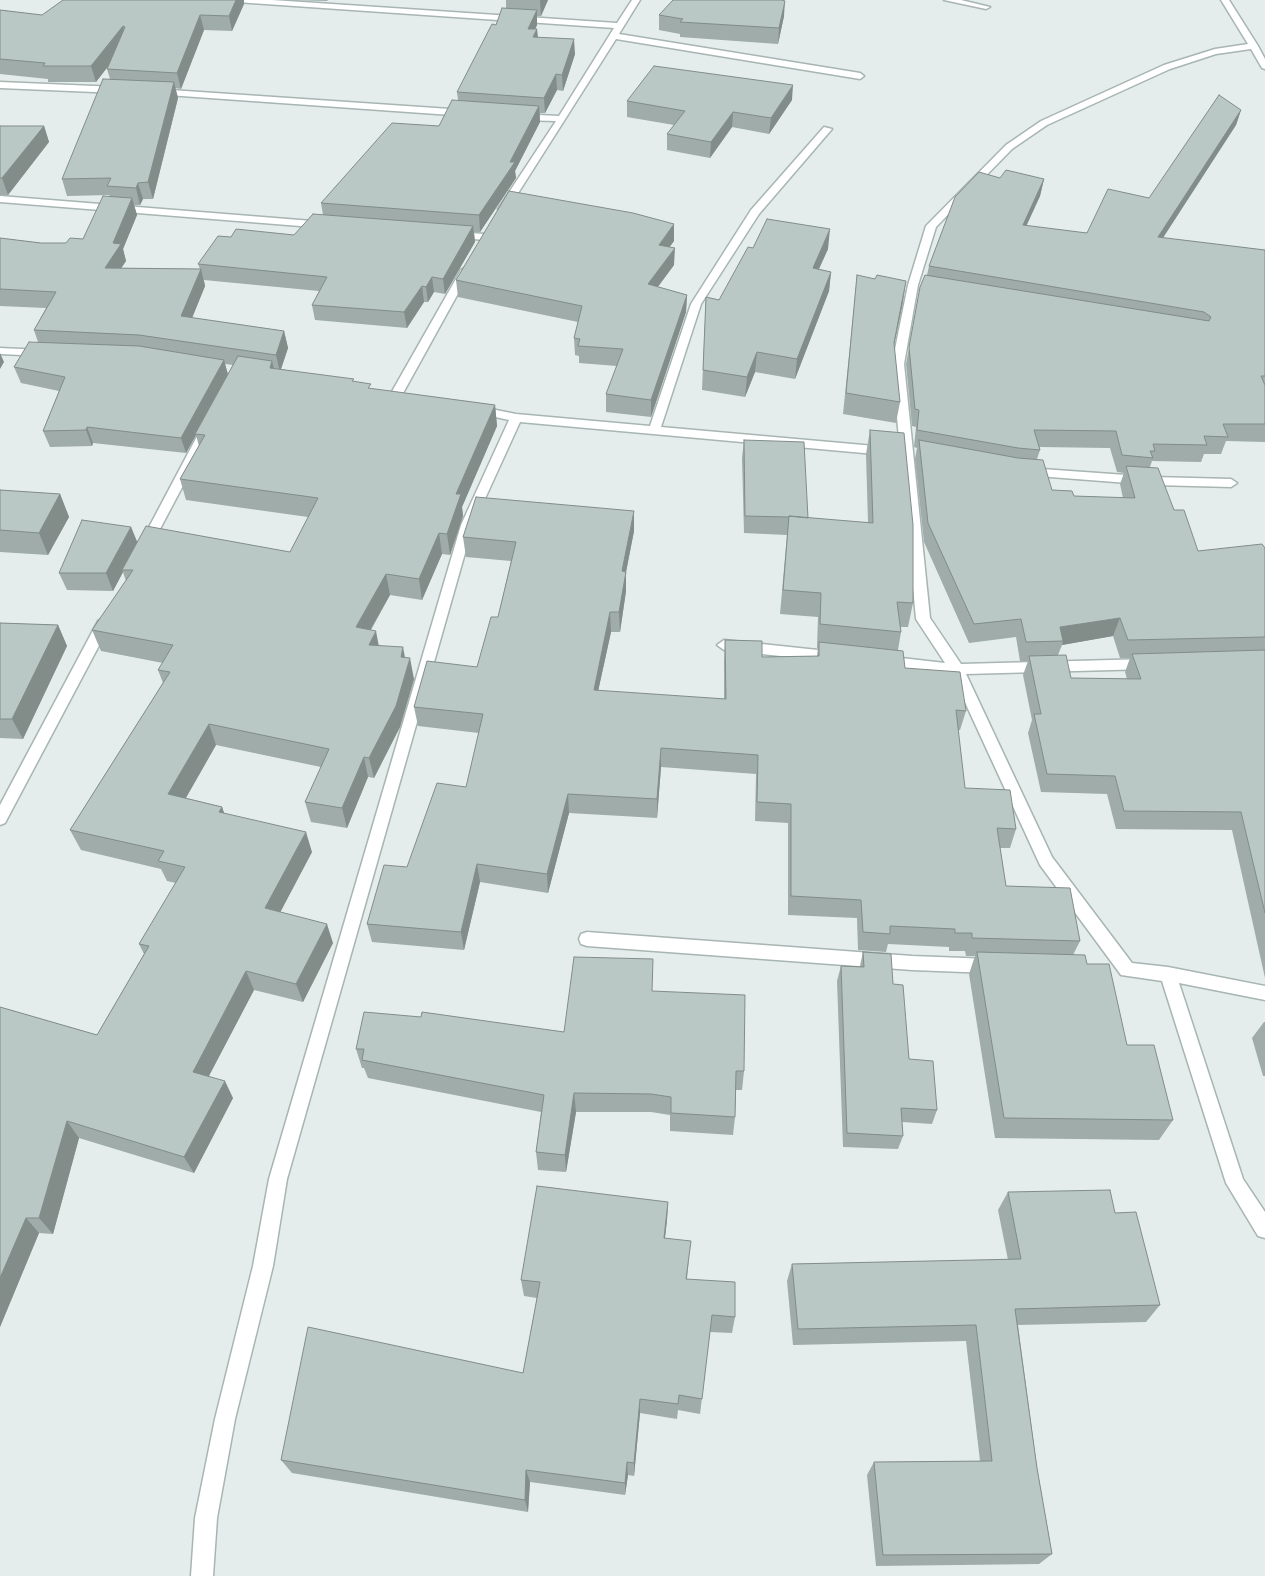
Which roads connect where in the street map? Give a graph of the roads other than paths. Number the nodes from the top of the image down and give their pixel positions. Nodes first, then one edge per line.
1 (236, 0) edge
2 (636, 0) edge
3 (948, 0) edge
4 (1224, 0) edge
5 (986, 7) dead end
6 (621, 26) junction
7 (614, 36) junction
8 (1254, 46) junction
9 (1265, 66) edge
10 (860, 76) dead end
11 (0, 85) edge
12 (129, 91) edge
13 (149, 92) edge
14 (474, 113) edge
15 (513, 116) edge
16 (562, 120) junction
17 (827, 129) dead end
18 (0, 199) edge
19 (338, 226) edge
20 (446, 234) edge
21 (470, 262) edge
22 (0, 351) edge
23 (58, 353) edge
24 (396, 395) edge
25 (461, 407) edge
26 (215, 415) edge
27 (516, 418) junction
28 (654, 431) junction
29 (912, 453) junction
30 (1014, 471) edge
31 (1231, 483) dead end
32 (140, 555) edge
33 (112, 608) edge
34 (724, 645) edge
35 (850, 658) edge
36 (869, 660) edge
37 (1163, 664) edge
38 (957, 668) junction
39 (0, 819) edge
40 (587, 939) dead end
41 (1010, 966) edge
42 (1107, 969) edge
43 (1127, 970) junction
44 (1168, 974) junction
45 (1265, 993) edge
46 (1265, 1229) edge
47 (202, 1576) edge

1 - 6 street
2 - 6 street
3 - 5 street
4 - 8 street
6 - 7 street
7 - 10 street
7 - 16 street
8 - 9 street
8 - 29 street
11 - 12 street
13 - 14 street
15 - 16 street
16 - 20 street
17 - 28 street
18 - 19 street
21 - 24 street
22 - 23 street
25 - 27 street
26 - 32 street
27 - 28 street
27 - 47 street
28 - 29 street
29 - 38 street
30 - 31 street
33 - 39 street
34 - 35 street
36 - 38 street
37 - 38 street
38 - 43 street
40 - 41 street
42 - 43 street
43 - 44 street
44 - 45 street
44 - 46 street

